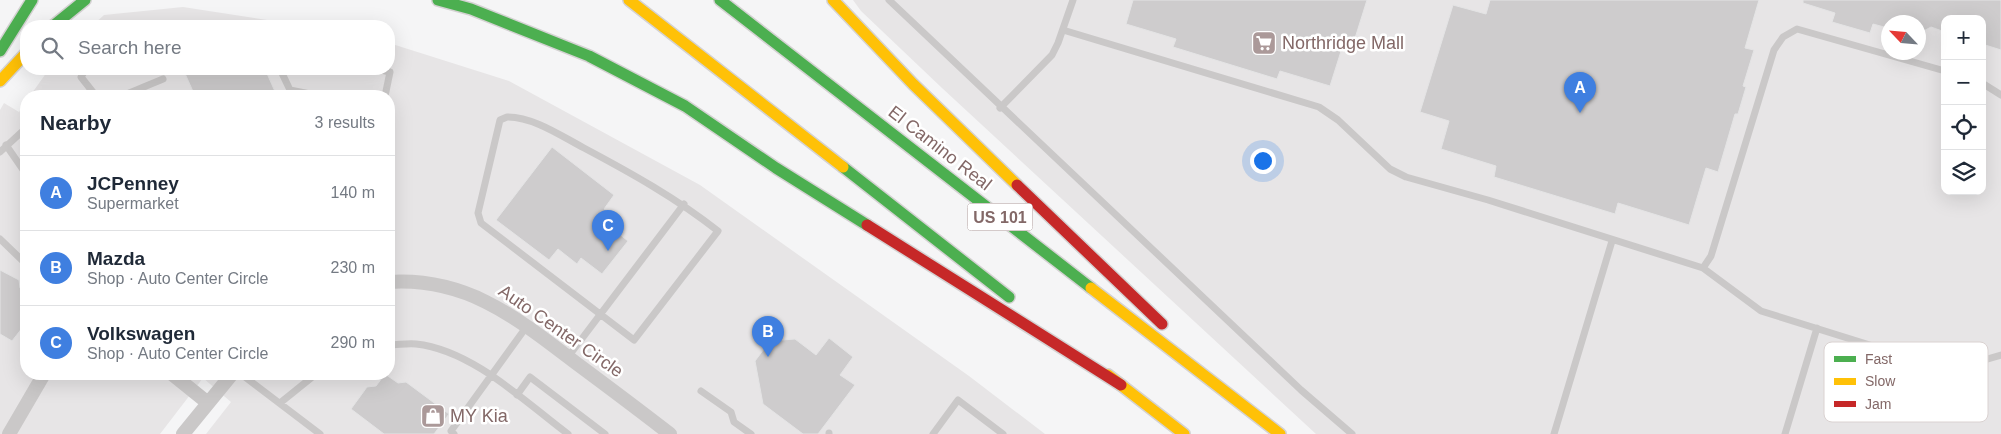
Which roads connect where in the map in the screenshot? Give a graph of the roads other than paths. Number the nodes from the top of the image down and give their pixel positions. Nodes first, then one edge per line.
1 (32, 0) edge
2 (85, 0) edge
3 (438, 0) edge
4 (629, 0) edge
5 (720, 0) edge
6 (833, 0) edge
7 (889, 0) edge
8 (1073, 0) edge
9 (61, 20) edge
10 (1063, 30) junction
11 (0, 51) edge
12 (20, 59) edge
13 (1941, 70) edge
14 (82, 75) edge
15 (283, 75) edge
16 (389, 75) edge
17 (163, 79) dead end
18 (0, 81) edge
19 (1986, 86) edge
20 (91, 90) edge
21 (136, 90) edge
22 (290, 90) edge
23 (386, 90) edge
24 (2001, 95) edge
25 (1000, 108) junction
26 (20, 133) edge
27 (6, 145) junction
28 (0, 152) edge
29 (20, 165) edge
30 (684, 204) junction
31 (0, 239) edge
32 (1612, 241) junction
33 (20, 258) edge
34 (1703, 268) junction
35 (395, 282) edge
36 (600, 314) junction
37 (527, 326) junction
38 (1817, 328) junction
39 (1168, 329) dead end
40 (1861, 342) edge
41 (1182, 343) dead end
42 (395, 345) edge
43 (2001, 354) edge
44 (568, 357) junction
45 (1988, 358) edge
46 (491, 376) junction
47 (41, 380) edge
48 (179, 380) edge
49 (227, 380) edge
50 (249, 380) edge
51 (309, 380) edge
52 (1121, 385) junction
53 (701, 391) dead end
54 (516, 395) junction
55 (280, 403) junction
56 (208, 404) junction
57 (1260, 418) junction
58 (666, 433) edge
59 (10, 434) edge
60 (183, 434) edge
61 (320, 434) edge
62 (454, 434) edge
63 (568, 434) edge
64 (605, 434) edge
65 (751, 434) edge
66 (933, 434) edge
67 (1003, 434) edge
68 (1184, 434) edge
69 (1280, 434) edge
70 (1352, 434) edge
71 (1554, 434) edge
72 (1785, 434) edge

1 - 11 main road
2 - 9 main road
3 - 52 main road
4 - 52 main road
5 - 57 main road, El Camino Real / US 101
6 - 39 main road
7 - 25 lane
8 - 10 lane
10 - 25 lane
10 - 32 lane
12 - 18 main road
13 - 34 lane
14 - 20 lane
15 - 22 lane
16 - 23 lane
17 - 21 lane
19 - 24 lane
25 - 70 lane
26 - 27 lane
27 - 28 lane
27 - 29 lane
30 - 36 lane
30 - 36 lane
30 - 36 lane
31 - 33 lane
32 - 34 lane
32 - 71 lane
34 - 38 lane
35 - 37 street, Auto Center Circle
36 - 44 lane
37 - 44 street, Auto Center Circle
37 - 46 lane
38 - 40 lane
38 - 72 lane
41 - 57 main road
42 - 46 lane
43 - 45 lane
44 - 58 street, Auto Center Circle
46 - 54 lane
46 - 62 lane
47 - 59 street
48 - 56 street
49 - 56 street
50 - 55 lane
51 - 55 lane
52 - 68 main road
53 - 65 lane
54 - 63 lane
54 - 64 lane
55 - 61 lane
56 - 60 street
57 - 69 main road, El Camino Real / US 101
66 - 67 lane

